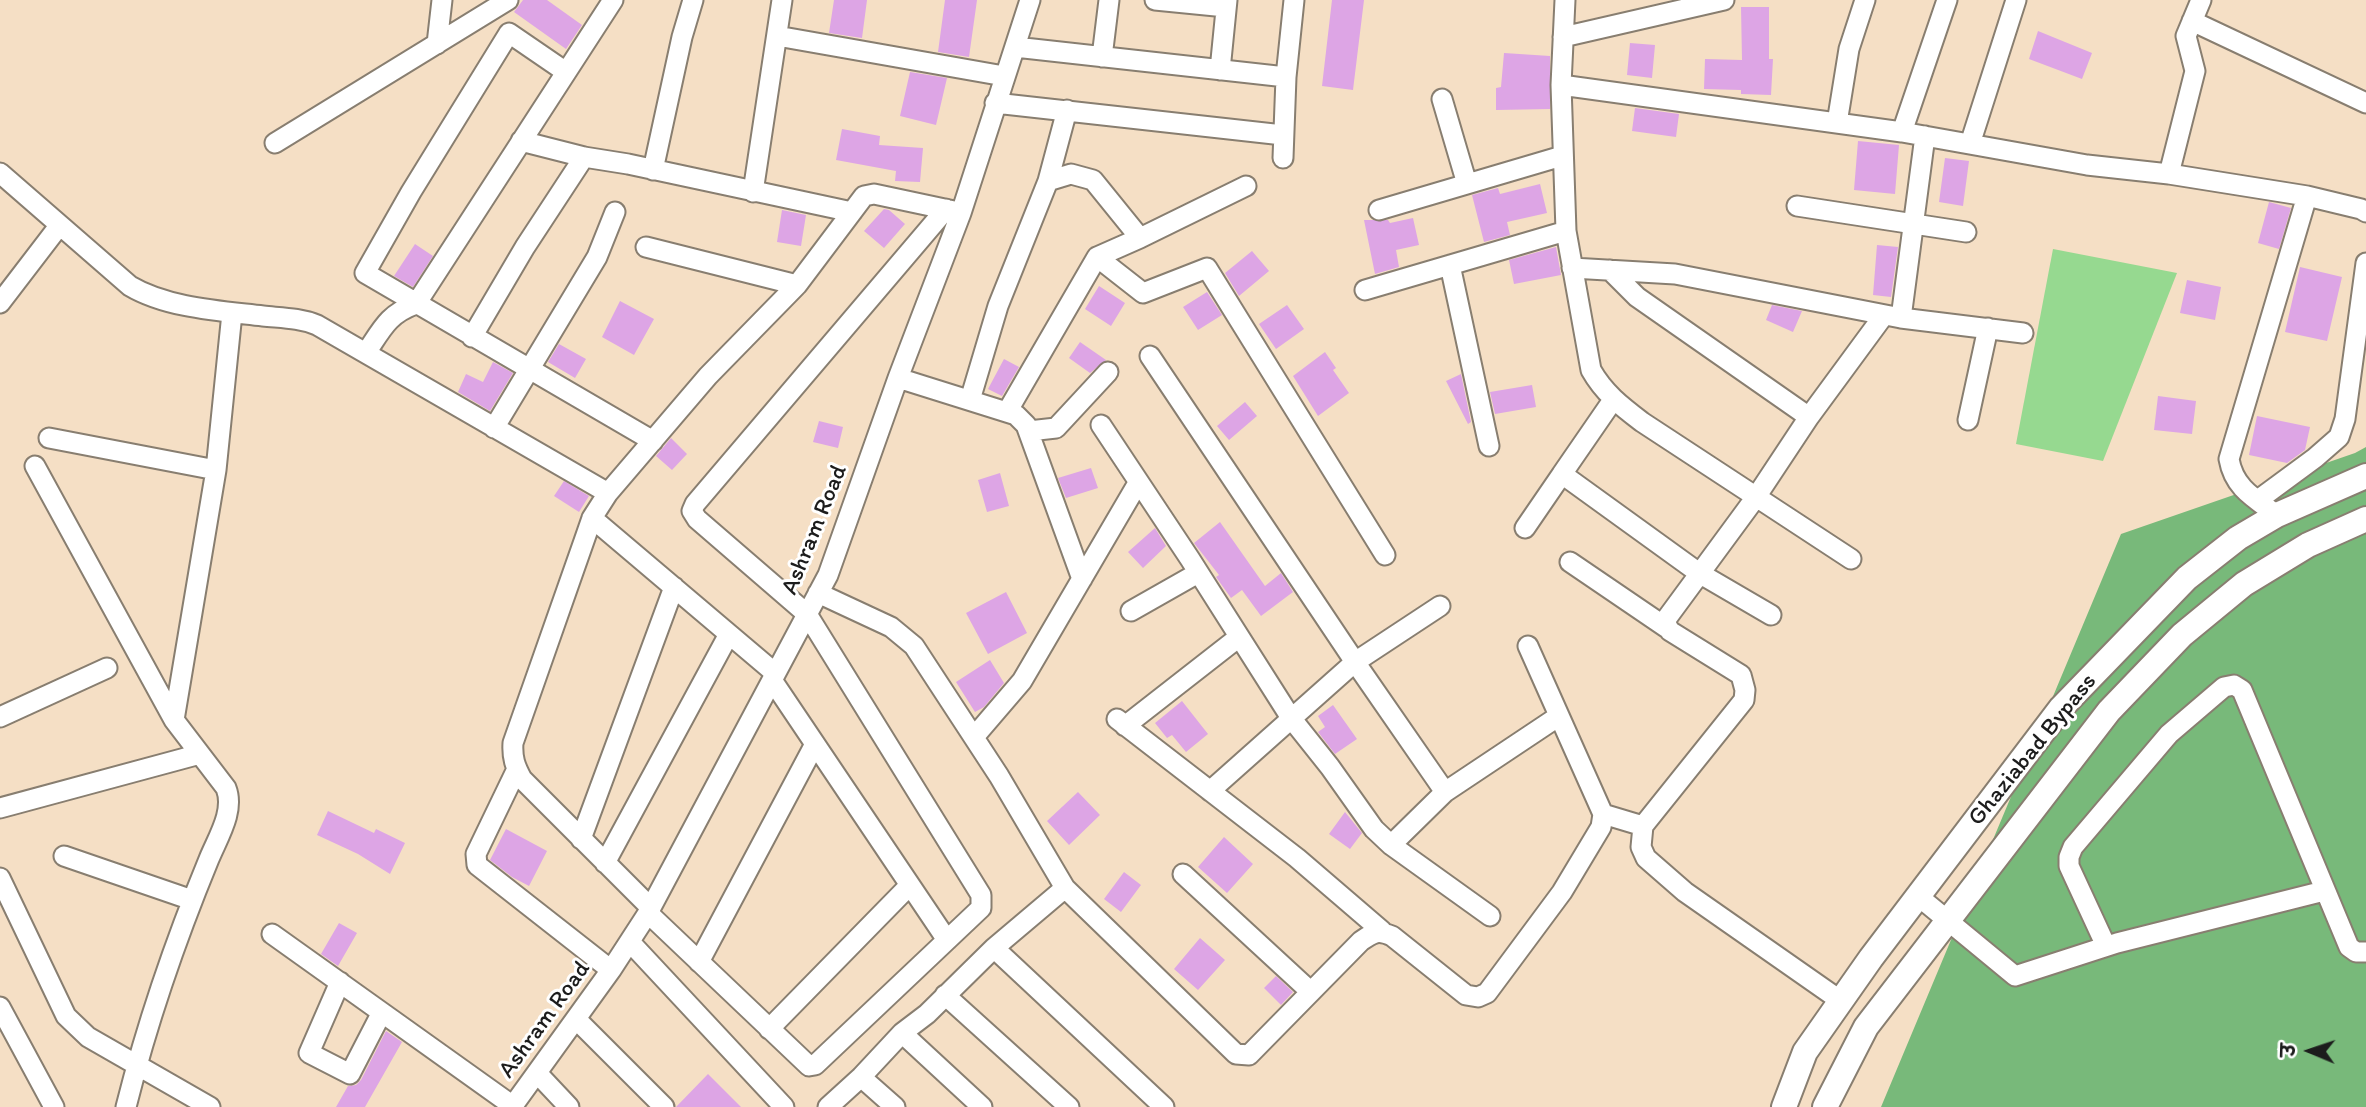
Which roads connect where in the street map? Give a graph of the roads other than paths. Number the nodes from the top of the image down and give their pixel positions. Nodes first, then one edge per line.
1 (442, 0) edge
2 (508, 0) edge
3 (613, 0) edge
4 (693, 0) edge
5 (782, 0) edge
6 (1030, 0) edge
7 (1109, 0) edge
8 (1155, 0) edge
9 (1294, 0) edge
10 (1565, 0) edge
11 (1724, 0) edge
12 (1865, 0) edge
13 (1947, 0) edge
14 (2016, 0) edge
15 (2201, 0) edge
16 (1226, 4) edge
17 (2192, 20) junction
18 (777, 36) junction
19 (1563, 37) junction
20 (437, 44) junction
21 (1015, 47) junction
22 (1102, 57) junction
23 (1220, 70) junction
24 (566, 72) junction
25 (1004, 76) junction
26 (1286, 77) junction
27 (1561, 85) junction
28 (1441, 99) dead end
29 (995, 103) junction
30 (2366, 103) edge
31 (1067, 110) junction
32 (1838, 123) junction
33 (1902, 132) junction
34 (1283, 135) junction
35 (1925, 136) junction
36 (521, 141) junction
37 (275, 143) dead end
38 (1970, 144) junction
39 (1562, 156) junction
40 (584, 157) junction
41 (1283, 158) dead end
42 (653, 170) junction
43 (2169, 174) junction
44 (1048, 181) junction
45 (3, 182) edge
46 (1467, 184) junction
47 (1246, 186) dead end
48 (2366, 189) edge
49 (753, 192) junction
50 (2307, 196) junction
51 (1797, 206) dead end
52 (1379, 210) dead end
53 (2364, 210) edge
54 (953, 211) junction
55 (615, 212) dead end
56 (852, 212) junction
57 (1914, 224) junction
58 (59, 226) junction
59 (1566, 231) junction
60 (1966, 232) dead end
61 (1140, 238) junction
62 (646, 247) dead end
63 (1097, 257) junction
64 (2366, 263) edge
65 (1450, 265) junction
66 (1572, 268) junction
67 (1610, 270) junction
68 (797, 285) junction
69 (1365, 290) dead end
70 (0, 303) edge
71 (416, 304) junction
72 (232, 313) junction
73 (1893, 317) junction
74 (1988, 328) junction
75 (2023, 333) dead end
76 (472, 337) junction
77 (366, 353) junction
78 (1150, 356) dead end
79 (530, 368) junction
80 (1108, 372) dead end
81 (898, 378) junction
82 (970, 400) junction
83 (1613, 400) junction
84 (1007, 412) junction
85 (1809, 417) junction
86 (1968, 420) dead end
87 (1101, 425) dead end
88 (494, 428) junction
89 (1029, 431) junction
90 (49, 438) dead end
91 (653, 440) junction
92 (1489, 446) dead end
93 (36, 466) dead end
94 (216, 470) junction
95 (1562, 474) junction
96 (2366, 476) edge
97 (1138, 483) junction
98 (608, 493) junction
99 (1756, 497) junction
100 (2267, 507) junction
101 (592, 518) junction
102 (2365, 523) edge
103 (1525, 528) dead end
104 (1385, 555) dead end
105 (1851, 559) dead end
106 (1570, 562) dead end
107 (1198, 573) junction
108 (1699, 573) junction
109 (1082, 579) junction
110 (674, 587) junction
111 (818, 593) junction
112 (1440, 606) dead end
113 (1131, 611) dead end
114 (807, 614) junction
115 (1771, 615) dead end
116 (1667, 628) junction
117 (729, 634) junction
118 (1239, 637) junction
119 (1528, 646) dead end
120 (1354, 662) junction
121 (107, 668) dead end
122 (774, 677) junction
123 (1559, 716) junction
124 (0, 717) edge
125 (1291, 719) junction
126 (174, 720) junction
127 (974, 737) junction
128 (815, 744) junction
129 (200, 754) junction
130 (517, 769) junction
131 (1210, 791) junction
132 (1446, 792) junction
133 (0, 808) edge
134 (1603, 814) junction
135 (1643, 825) junction
136 (581, 839) junction
137 (1391, 845) junction
138 (64, 856) dead end
139 (605, 863) junction
140 (1183, 874) dead end
141 (0, 878) edge
142 (911, 885) junction
143 (1065, 888) junction
144 (2324, 891) junction
145 (1918, 896) junction
146 (192, 900) junction
147 (649, 911) junction
148 (1490, 916) dead end
149 (1948, 920) junction
150 (1382, 931) junction
151 (272, 934) dead end
152 (947, 940) junction
153 (630, 942) junction
154 (2106, 946) junction
155 (994, 948) junction
156 (2366, 952) edge
157 (699, 962) junction
158 (611, 970) junction
159 (340, 982) junction
160 (1311, 992) junction
161 (945, 995) junction
162 (1841, 1001) junction
163 (0, 1007) edge
164 (381, 1014) junction
165 (576, 1019) junction
166 (769, 1029) junction
167 (902, 1032) junction
168 (136, 1066) junction
169 (537, 1073) junction
170 (861, 1077) junction
171 (54, 1107) edge
172 (126, 1107) edge
173 (210, 1107) edge
174 (512, 1107) edge
175 (569, 1107) edge
176 (664, 1107) edge
177 (784, 1107) edge
178 (829, 1107) edge
179 (895, 1107) edge
180 (982, 1107) edge
181 (1069, 1107) edge
182 (1164, 1107) edge
183 (1784, 1107) edge
184 (1825, 1107) edge

1 - 20 street
2 - 20 street
3 - 24 street
4 - 42 street
5 - 18 street
6 - 21 street, Ashram Road
7 - 22 street
8 - 16 street
9 - 26 street
10 - 19 street
11 - 19 street
12 - 32 street
13 - 33 street
14 - 38 street
15 - 17 street
16 - 23 street
17 - 30 street
17 - 43 street
18 - 25 street
18 - 49 street
19 - 27 street
20 - 37 street
21 - 22 street
21 - 25 street, Ashram Road
22 - 23 street
23 - 26 street
24 - 36 street
24 - 71 street
25 - 29 street, Ashram Road
26 - 34 street
27 - 32 street
27 - 39 street
28 - 46 street
29 - 31 street
29 - 54 street, Ashram Road
31 - 34 street
31 - 44 street
32 - 33 street
33 - 35 street
34 - 41 street
35 - 38 street
35 - 57 street
36 - 40 street
36 - 71 street
38 - 43 street
39 - 46 street
39 - 59 street
40 - 42 street
40 - 76 street
42 - 49 street
43 - 50 street
44 - 61 street
44 - 82 street
45 - 58 street
46 - 52 street
47 - 61 street
48 - 53 street
49 - 56 street
50 - 53 street
50 - 100 street
51 - 57 street
54 - 56 street
54 - 81 street, Ashram Road
54 - 114 street
55 - 79 street
56 - 68 street
57 - 60 street
57 - 73 street
58 - 70 street
58 - 72 street
59 - 65 street
59 - 66 street
61 - 63 street
62 - 68 street
63 - 84 street
63 - 104 street
64 - 100 street
65 - 69 street
65 - 92 street
66 - 67 street
66 - 83 street
67 - 73 street
67 - 85 street
68 - 91 street
71 - 76 street
71 - 77 street
72 - 77 street
72 - 94 street
73 - 74 street
73 - 85 street
74 - 75 street
74 - 86 street
76 - 79 street
77 - 88 street
78 - 120 street
79 - 88 street
79 - 91 street
80 - 89 street
81 - 82 street
81 - 111 street, Ashram Road
82 - 84 street
83 - 95 street
83 - 99 street
84 - 89 street
85 - 99 street
87 - 97 street
88 - 98 street
89 - 109 street
90 - 94 street
91 - 98 street
93 - 126 street
94 - 126 street
95 - 103 street
95 - 108 street
96 - 100 main road, Ghaziabad Bypass
97 - 107 street
97 - 109 street
98 - 101 street
99 - 105 street
99 - 108 street
100 - 145 main road, Ghaziabad Bypass
101 - 110 street
101 - 130 street
102 - 149 main road, Ghaziabad Bypass
106 - 116 street
107 - 113 street
107 - 118 street
108 - 115 street
108 - 116 street
109 - 127 street
110 - 117 street
110 - 136 street
111 - 114 street, Ashram Road
111 - 127 street
112 - 120 street
114 - 122 street, Ashram Road
114 - 152 street
116 - 135 street
117 - 122 street
117 - 139 street
118 - 125 street
118 - 131 street
119 - 123 street
120 - 125 street
120 - 132 street
121 - 124 street
122 - 128 street
122 - 147 street, Ashram Road
123 - 132 street
123 - 134 street
125 - 131 street
125 - 137 street
126 - 129 street
127 - 143 street
128 - 142 street
128 - 157 street
129 - 133 street
129 - 146 street
130 - 136 street
130 - 158 street
131 - 150 street
132 - 137 street
134 - 135 street
134 - 150 street
135 - 162 street
136 - 139 street
137 - 148 street
138 - 146 street
139 - 147 street
140 - 160 street
141 - 168 street
142 - 152 street
142 - 166 street
143 - 155 street
143 - 160 street
144 - 154 street
144 - 154 street
144 - 156 street
145 - 149 street
145 - 162 main road, Ghaziabad Bypass
146 - 168 street
147 - 153 street, Ashram Road
147 - 157 street
149 - 154 street
149 - 184 main road, Ghaziabad Bypass
150 - 160 street
151 - 159 street
152 - 166 street
153 - 158 street, Ashram Road
153 - 177 street
155 - 161 street
155 - 182 street
157 - 166 street
158 - 165 street, Ashram Road
159 - 164 street
159 - 164 street
161 - 167 street
161 - 181 street
162 - 183 main road, Ghaziabad Bypass
163 - 171 street
164 - 174 street
165 - 169 street, Ashram Road
165 - 176 street
167 - 170 street
167 - 180 street
168 - 172 street
168 - 173 street
169 - 174 street, Ashram Road
169 - 175 street
170 - 178 street
170 - 179 street

